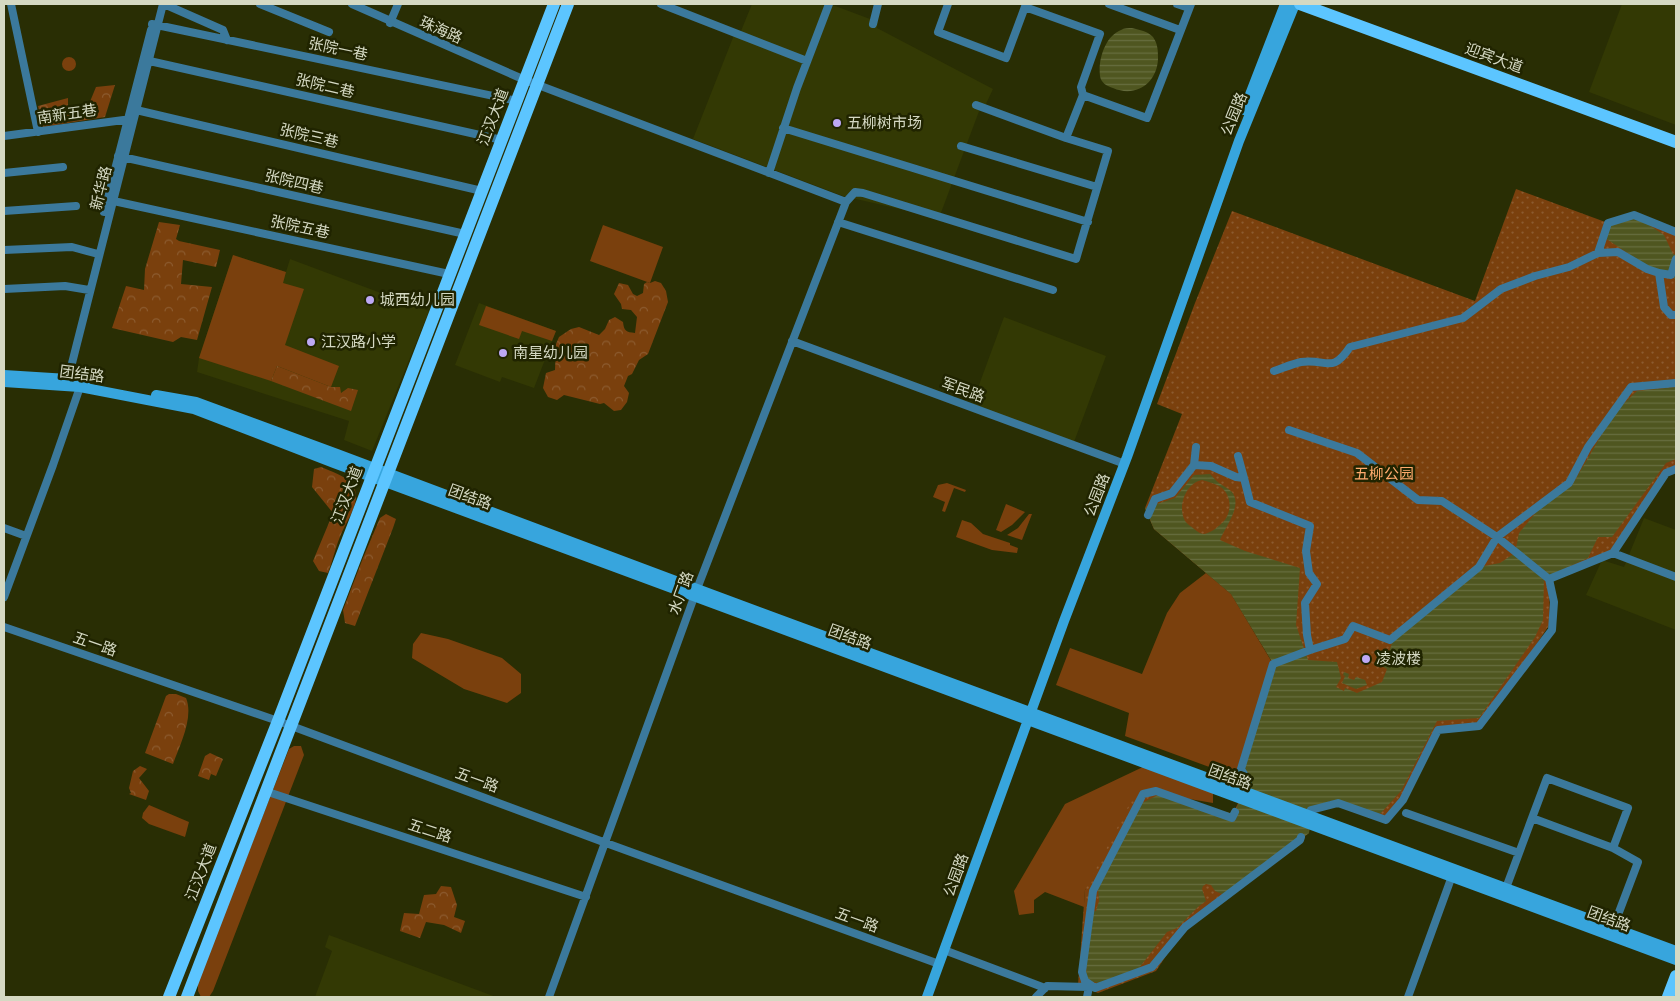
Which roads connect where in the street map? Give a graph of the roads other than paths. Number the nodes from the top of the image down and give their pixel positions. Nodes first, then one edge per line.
1 (11, 4) edge
2 (158, 4) edge
3 (163, 4) edge
4 (260, 4) edge
5 (346, 4) edge
6 (352, 4) edge
7 (398, 4) edge
8 (554, 4) edge
9 (568, 4) edge
10 (661, 4) edge
11 (829, 4) edge
12 (878, 4) edge
13 (948, 4) edge
14 (1108, 4) edge
15 (1177, 4) edge
16 (1285, 4) edge
17 (1294, 4) edge
18 (1300, 4) edge
19 (1317, 4) edge
20 (1026, 5) edge
21 (1190, 6) edge
22 (390, 22) junction
23 (873, 24) dead end
24 (155, 26) junction
25 (1180, 30) junction
26 (329, 32) dead end
27 (227, 40) junction
28 (145, 61) junction
29 (807, 61) junction
30 (525, 81) junction
31 (538, 84) junction
32 (1083, 95) junction
33 (517, 102) junction
34 (976, 105) dead end
35 (133, 109) junction
36 (130, 119) junction
37 (783, 128) junction
38 (38, 132) junction
39 (4, 136) edge
40 (1676, 136) edge
41 (1066, 138) junction
42 (501, 141) junction
43 (1676, 142) edge
44 (961, 146) dead end
45 (120, 157) junction
46 (63, 167) dead end
47 (4, 173) edge
48 (769, 173) junction
49 (1097, 187) junction
50 (482, 191) junction
51 (109, 200) junction
52 (846, 202) junction
53 (76, 206) dead end
54 (4, 211) edge
55 (838, 222) junction
56 (1088, 222) junction
57 (1676, 232) edge
58 (465, 234) junction
59 (4, 250) edge
60 (96, 253) junction
61 (1598, 253) junction
62 (1676, 259) edge
63 (1659, 273) junction
64 (449, 274) junction
65 (4, 289) edge
66 (87, 290) junction
67 (1053, 290) dead end
68 (1676, 315) edge
69 (792, 341) junction
70 (1274, 371) dead end
71 (4, 375) edge
72 (65, 378) junction
73 (4, 382) edge
74 (1676, 383) edge
75 (80, 387) junction
76 (1290, 430) dead end
77 (1196, 447) dead end
78 (1238, 456) dead end
79 (1122, 463) junction
80 (1194, 465) junction
81 (1676, 469) edge
82 (373, 472) junction
83 (386, 477) junction
84 (1244, 478) junction
85 (1148, 515) dead end
86 (4, 528) edge
87 (26, 536) junction
88 (1497, 537) junction
89 (1613, 553) junction
90 (1676, 577) edge
91 (1548, 578) junction
92 (696, 592) junction
93 (4, 597) edge
94 (4, 627) edge
95 (1310, 650) junction
96 (1028, 715) junction
97 (284, 723) junction
98 (1247, 784) dead end
99 (265, 791) junction
100 (1310, 810) dead end
101 (1235, 812) dead end
102 (1406, 813) dead end
103 (1532, 818) junction
104 (1334, 828) junction
105 (1301, 837) dead end
106 (606, 843) junction
107 (1613, 848) junction
108 (1519, 853) junction
109 (1452, 876) junction
110 (1506, 888) junction
111 (586, 897) junction
112 (1613, 928) junction
113 (944, 950) junction
114 (1676, 951) edge
115 (1676, 960) edge
116 (937, 963) junction
117 (1676, 976) edge
118 (1045, 988) junction
119 (169, 997) edge
120 (187, 997) edge
121 (549, 997) edge
122 (922, 997) edge
123 (927, 997) edge
124 (1036, 997) edge
125 (1087, 997) edge
126 (1408, 997) edge
127 (1668, 997) edge

1 - 38 street
2 - 24 street, 新华路
3 - 24 street, 新华路
3 - 27 street
4 - 26 street
5 - 22 street, 珠海路
6 - 22 street, 珠海路
7 - 22 street
8 - 30 main road, 江汉大道
9 - 31 main road, 江汉大道
10 - 29 street
11 - 29 street
12 - 23 street
13 - 20 street
14 - 25 street
15 - 21 street
16 - 79 main road
17 - 79 main road, 公园路
18 - 43 main road, 迎宾大道
19 - 40 main road, 迎宾大道
20 - 32 street
21 - 25 street
22 - 30 street, 珠海路
24 - 27 street, 张院一巷
24 - 28 street, 新华路
24 - 33 street, 张院一巷
25 - 32 street
27 - 33 street, 张院一巷
28 - 35 street, 新华路
28 - 42 street, 张院二巷
29 - 37 street
30 - 31 street, 珠海路
30 - 33 main road, 江汉大道
31 - 48 street, 珠海路
31 - 83 main road, 江汉大道
32 - 41 street
33 - 42 main road, 江汉大道
34 - 41 street
35 - 36 street, 新华路
35 - 50 street, 张院三巷
36 - 38 street, 南新五巷
36 - 45 street, 新华路
37 - 48 street
37 - 56 street
38 - 39 street, 南新五巷
41 - 49 street
42 - 50 main road, 江汉大道
44 - 49 street
45 - 51 street, 新华路
45 - 58 street, 张院四巷
46 - 47 street
48 - 52 street, 珠海路
49 - 56 street
50 - 58 main road, 江汉大道
51 - 60 street, 新华路
51 - 64 street, 张院五巷
52 - 55 street, 水厂路
52 - 56 street
53 - 54 street
55 - 67 street
55 - 69 street, 水厂路
57 - 61 street
58 - 64 main road, 江汉大道
59 - 60 street
60 - 66 street, 新华路
61 - 63 street
61 - 70 street
62 - 63 street
63 - 68 street
64 - 82 main road, 江汉大道
65 - 66 street
66 - 72 street, 新华路
69 - 79 street, 军民路
69 - 92 street, 水厂路
71 - 72 main road, 团结路
72 - 82 main road, 团结路
73 - 75 main road, 团结路
74 - 88 street
75 - 82 main road, 团结路
75 - 87 street
76 - 88 street
77 - 80 street
78 - 84 street
79 - 96 main road, 公园路
80 - 84 street
80 - 85 street
81 - 89 street
82 - 83 main road, 团结路
82 - 97 main road, 江汉大道
83 - 92 main road, 团结路
83 - 97 main road, 江汉大道
84 - 95 street
86 - 87 street
87 - 93 street
88 - 91 street
88 - 95 street
89 - 90 street
89 - 91 street
91 - 100 street
92 - 96 main road, 团结路
92 - 106 street, 水厂路
94 - 97 street, 五一路
95 - 98 street
96 - 104 main road, 团结路
96 - 113 main road, 公园路
96 - 116 main road
97 - 99 main road, 江汉大道
97 - 106 street, 五一路
97 - 119 main road, 江汉大道
99 - 111 street, 五二路
99 - 120 main road, 江汉大道
101 - 105 street
102 - 108 street
103 - 107 street
103 - 107 street
103 - 108 street
104 - 109 main road, 团结路
104 - 110 main road, 团结路
106 - 111 street, 水厂路
106 - 116 street, 五一路
107 - 112 street
108 - 110 street
109 - 115 main road, 团结路
109 - 126 street
110 - 112 main road, 团结路
111 - 121 street, 水厂路
112 - 114 main road, 团结路
113 - 116 main road, 公园路
113 - 118 street
116 - 122 main road
116 - 123 main road, 公园路
117 - 127 main road
118 - 124 street
118 - 125 street

